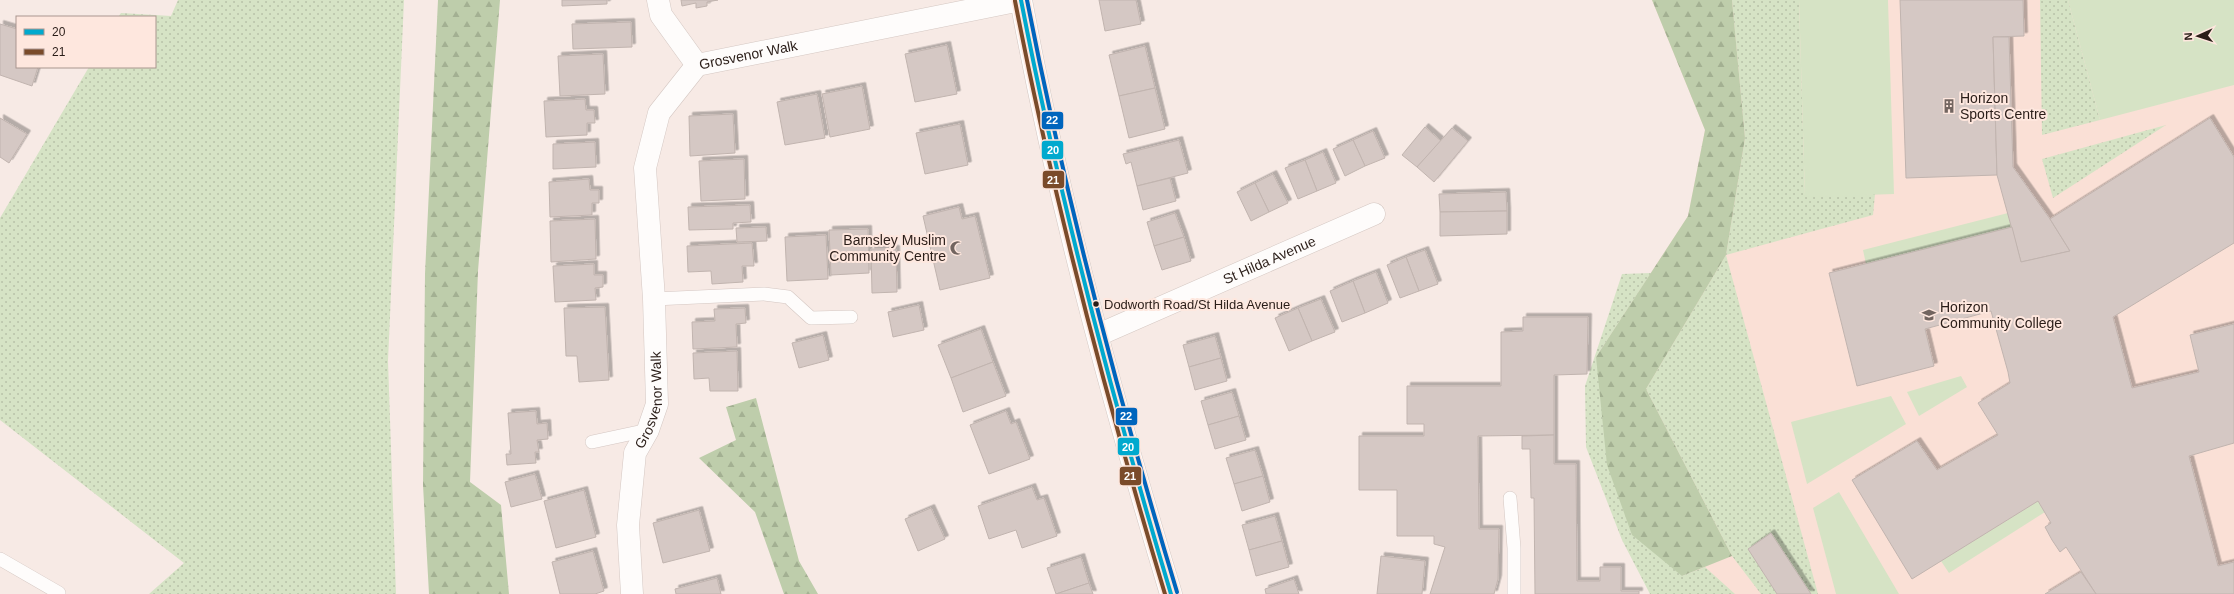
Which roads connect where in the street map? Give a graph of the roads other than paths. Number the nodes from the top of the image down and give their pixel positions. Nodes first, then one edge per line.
1 (658, 0) edge
2 (1021, 0) edge
3 (697, 65) junction
4 (1374, 214) dead end
5 (654, 299) junction
6 (851, 316) dead end
7 (1098, 335) junction
8 (648, 430) junction
9 (592, 442) dead end
10 (1510, 498) dead end
11 (0, 559) edge
12 (59, 593) dead end
13 (632, 594) edge
14 (1171, 594) edge
15 (1514, 594) edge

1 - 3 main road
2 - 3 main road, Grosvenor Walk
2 - 7 main road
3 - 5 main road, Grosvenor Walk
4 - 7 main road, St Hilda Avenue
5 - 6 lane
5 - 8 main road, Grosvenor Walk
7 - 14 main road
8 - 9 lane
8 - 13 main road, Grosvenor Walk
10 - 15 lane
11 - 12 lane

